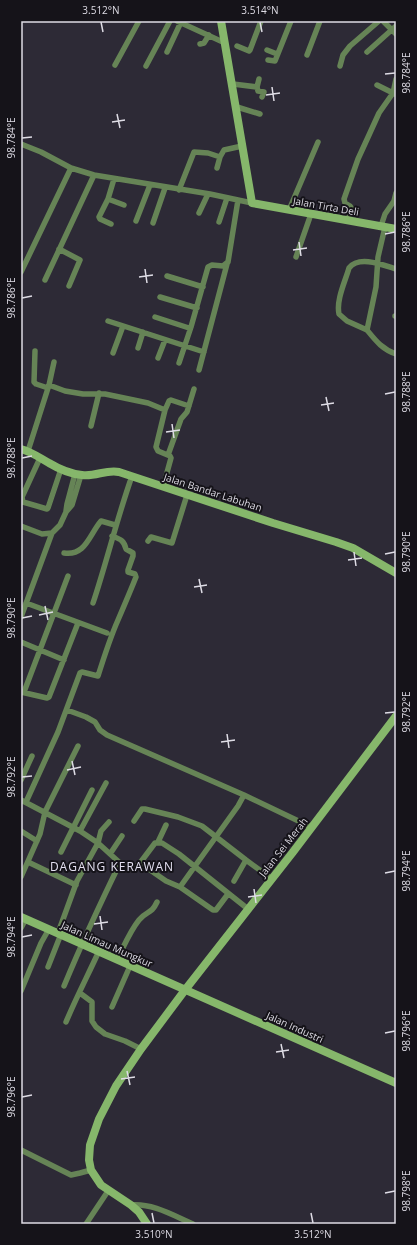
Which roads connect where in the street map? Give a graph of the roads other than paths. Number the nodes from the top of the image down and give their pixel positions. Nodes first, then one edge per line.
1 (139, 21) edge
2 (170, 21) edge
3 (222, 21) edge
4 (261, 21) edge
5 (291, 21) edge
6 (320, 21) edge
7 (379, 21) edge
8 (383, 21) edge
9 (179, 22) edge
10 (394, 30) edge
11 (209, 35) junction
12 (226, 43) junction
13 (200, 44) dead end
14 (237, 46) dead end
15 (267, 50) dead end
16 (167, 52) dead end
17 (366, 52) dead end
18 (277, 54) junction
19 (307, 55) dead end
20 (268, 60) dead end
21 (115, 65) dead end
22 (146, 66) dead end
23 (340, 66) dead end
24 (258, 79) dead end
25 (396, 79) edge
26 (233, 84) junction
27 (377, 86) dead end
28 (257, 87) junction
29 (394, 94) edge
30 (262, 97) dead end
31 (237, 107) junction
32 (260, 114) dead end
33 (318, 142) dead end
34 (21, 144) edge
35 (242, 146) junction
36 (220, 157) junction
37 (71, 168) junction
38 (217, 168) dead end
39 (94, 175) junction
40 (114, 179) junction
41 (150, 185) junction
42 (165, 188) junction
43 (179, 190) junction
44 (396, 193) edge
45 (208, 194) junction
46 (227, 198) junction
47 (108, 199) junction
48 (238, 200) junction
49 (252, 203) junction
50 (124, 205) dead end
51 (289, 210) junction
52 (199, 213) dead end
53 (311, 214) junction
54 (348, 220) junction
55 (136, 221) dead end
56 (219, 222) dead end
57 (153, 223) dead end
58 (111, 224) dead end
59 (383, 227) junction
60 (396, 229) edge
61 (59, 249) junction
62 (296, 257) dead end
63 (227, 264) junction
64 (378, 264) junction
65 (396, 269) edge
66 (21, 272) edge
67 (167, 276) dead end
68 (45, 280) dead end
69 (69, 286) dead end
70 (202, 287) junction
71 (160, 297) dead end
72 (197, 308) junction
73 (155, 317) dead end
74 (108, 321) dead end
75 (123, 326) junction
76 (191, 327) junction
77 (367, 330) junction
78 (143, 332) junction
79 (165, 340) junction
80 (184, 346) junction
81 (138, 348) dead end
82 (35, 351) dead end
83 (113, 352) dead end
84 (204, 352) junction
85 (396, 354) edge
86 (158, 358) dead end
87 (54, 362) dead end
88 (179, 363) dead end
89 (199, 370) dead end
90 (49, 386) junction
91 (194, 389) dead end
92 (99, 393) junction
93 (189, 406) junction
94 (165, 410) junction
95 (91, 426) dead end
96 (24, 450) edge
97 (168, 455) junction
98 (40, 458) junction
99 (61, 469) junction
100 (78, 474) junction
101 (132, 476) junction
102 (163, 487) junction
103 (187, 495) junction
104 (115, 525) junction
105 (22, 528) edge
106 (52, 533) junction
107 (112, 536) junction
108 (148, 541) dead end
109 (64, 553) dead end
110 (396, 573) edge
111 (68, 576) dead end
112 (26, 603) junction
113 (93, 603) dead end
114 (53, 613) junction
115 (21, 617) edge
116 (78, 623) junction
117 (106, 633) dead end
118 (21, 642) edge
119 (40, 650) junction
120 (64, 660) junction
121 (22, 692) edge
122 (67, 710) junction
123 (396, 716) edge
124 (78, 746) dead end
125 (32, 756) dead end
126 (21, 780) edge
127 (106, 783) dead end
128 (92, 790) dead end
129 (244, 795) junction
130 (24, 801) edge
131 (45, 812) junction
132 (134, 821) dead end
133 (109, 822) dead end
134 (166, 825) dead end
135 (312, 827) junction
136 (73, 828) junction
137 (21, 831) edge
138 (80, 831) junction
139 (122, 836) dead end
140 (217, 836) junction
141 (37, 841) junction
142 (98, 842) junction
143 (158, 842) junction
144 (61, 852) dead end
145 (110, 854) junction
146 (246, 860) junction
147 (28, 862) junction
148 (120, 863) junction
149 (140, 863) junction
150 (194, 866) junction
151 (21, 877) edge
152 (272, 879) junction
153 (234, 881) dead end
154 (76, 885) junction
155 (180, 888) junction
156 (228, 894) junction
157 (157, 902) dead end
158 (248, 909) junction
159 (23, 918) edge
160 (21, 928) edge
161 (49, 929) junction
162 (60, 934) junction
163 (83, 944) junction
164 (99, 951) junction
165 (117, 960) junction
166 (130, 966) junction
167 (48, 967) dead end
168 (64, 986) dead end
169 (185, 990) junction
170 (21, 991) edge
171 (80, 993) junction
172 (112, 1007) dead end
173 (66, 1022) dead end
174 (141, 1049) junction
175 (396, 1083) edge
176 (21, 1150) edge
177 (91, 1170) junction
178 (108, 1191) junction
179 (131, 1205) junction
180 (86, 1224) edge
181 (147, 1224) edge
182 (193, 1224) edge

1 - 21 street
2 - 22 street
3 - 12 street
4 - 14 street
5 - 18 street
6 - 19 street
7 - 23 street
8 - 10 street
9 - 11 street
9 - 16 street
10 - 17 street
11 - 12 street
11 - 13 street
12 - 26 street
15 - 18 street
18 - 20 street
24 - 28 street
25 - 29 street
26 - 28 street
26 - 31 street
27 - 29 street
28 - 30 street
29 - 54 street
31 - 32 street
31 - 35 street
33 - 51 street
34 - 37 street
35 - 36 street
35 - 49 street
36 - 38 street
36 - 43 street
37 - 39 street
37 - 66 street
39 - 40 street
39 - 61 street
40 - 41 street
40 - 47 street
41 - 42 street
41 - 55 street
42 - 43 street
42 - 57 street
43 - 45 street
44 - 59 street
45 - 46 street
45 - 52 street
46 - 48 street
46 - 56 street
47 - 50 street
47 - 58 street
48 - 49 street
48 - 63 street
49 - 51 street, Jalan Tirta Deli
51 - 53 street, Jalan Tirta Deli
53 - 54 street, Jalan Tirta Deli
53 - 62 street
54 - 59 street, Jalan Tirta Deli
59 - 60 street, Jalan Tirta Deli
59 - 64 street
61 - 68 street
61 - 69 street
63 - 70 street
63 - 84 street
64 - 65 street
64 - 77 street
64 - 77 street
67 - 70 street
70 - 72 street
71 - 72 street
72 - 76 street
73 - 76 street
74 - 75 street
75 - 78 street
75 - 83 street
76 - 80 street
77 - 85 street
78 - 79 street
78 - 81 street
79 - 80 street
79 - 86 street
80 - 84 street
80 - 88 street
82 - 90 street
84 - 89 street
87 - 90 street
90 - 92 street
90 - 96 street
91 - 93 street
92 - 94 street
92 - 95 street
93 - 94 street
93 - 97 street
94 - 97 street
96 - 98 street, Jalan Bandar Labuhan
97 - 102 street
98 - 99 street, Jalan Bandar Labuhan
98 - 99 street
99 - 100 street, Jalan Bandar Labuhan
100 - 101 street, Jalan Bandar Labuhan
100 - 106 street
101 - 102 street, Jalan Bandar Labuhan
101 - 104 street
102 - 103 street, Jalan Bandar Labuhan
103 - 108 street
103 - 110 street, Jalan Bandar Labuhan
104 - 107 street
104 - 109 street
105 - 106 street
106 - 112 street
107 - 113 street
107 - 122 street
111 - 114 street
112 - 114 street
112 - 115 street
114 - 116 street
114 - 119 street
116 - 117 street
116 - 120 street
118 - 119 street
119 - 120 street
119 - 121 street
120 - 121 street
122 - 129 street
122 - 130 street
123 - 135 street, Jalan Sei Merah
124 - 131 street
125 - 126 street
127 - 138 street
128 - 136 street
129 - 135 street
129 - 140 street
130 - 131 street
131 - 136 street
131 - 141 street
132 - 140 street
133 - 142 street
134 - 143 street
135 - 152 street, Jalan Sei Merah
136 - 138 street
136 - 144 street
137 - 141 street
138 - 142 street
139 - 145 street
140 - 146 street
140 - 150 street
141 - 147 street
142 - 145 street
142 - 154 street
143 - 149 street
143 - 150 street
145 - 148 street
146 - 152 street
146 - 153 street
147 - 151 street
147 - 154 street
148 - 149 street
148 - 163 street
149 - 155 street
150 - 155 street
150 - 156 street
152 - 158 street, Jalan Sei Merah
154 - 162 street
155 - 156 street
156 - 158 street
157 - 165 street
158 - 169 street, Jalan Sei Merah
159 - 160 street
159 - 161 street, Jalan Limau Mungkur
161 - 162 street, Jalan Limau Mungkur
161 - 170 street
162 - 163 street, Jalan Limau Mungkur
162 - 167 street
163 - 164 street, Jalan Limau Mungkur
163 - 168 street
164 - 165 street, Jalan Limau Mungkur
164 - 171 street
165 - 166 street, Jalan Limau Mungkur
166 - 169 street, Jalan Limau Mungkur
166 - 172 street
169 - 174 street, Jalan Sei Merah
169 - 175 street, Jalan Industri
171 - 173 street
171 - 174 street
174 - 177 street, Jalan Sei Merah
176 - 177 street
177 - 178 street
178 - 179 street
178 - 180 street
179 - 181 street
179 - 182 street

